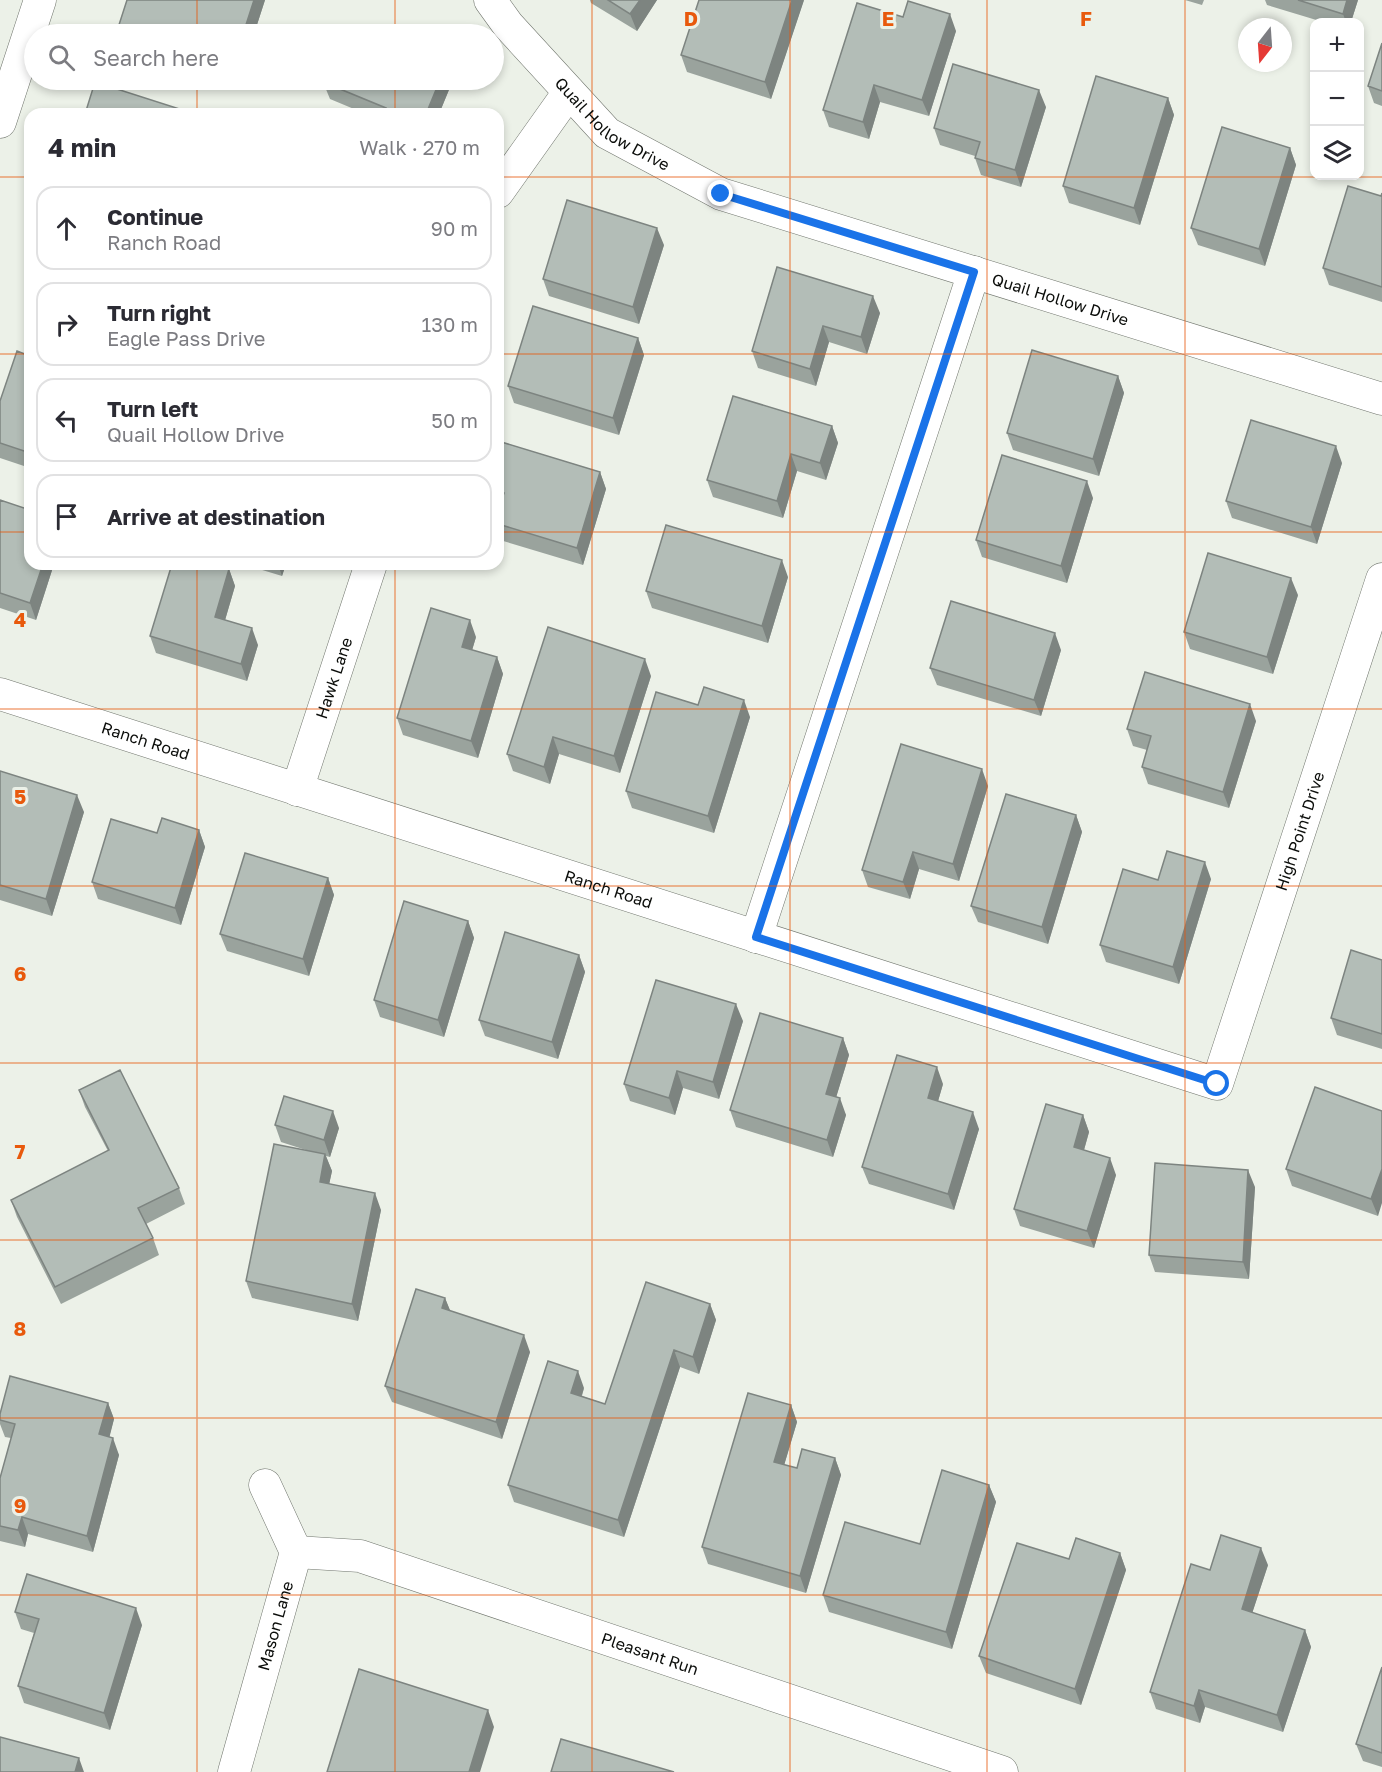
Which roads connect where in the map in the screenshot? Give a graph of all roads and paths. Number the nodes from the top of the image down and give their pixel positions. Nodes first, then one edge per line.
1 (40, 0) edge
2 (490, 0) edge
3 (32, 24) edge
4 (24, 49) edge
5 (569, 92) junction
6 (0, 122) edge
7 (504, 184) edge
8 (974, 272) junction
9 (1382, 399) edge
10 (369, 570) edge
11 (1382, 579) edge
12 (0, 694) edge
13 (297, 790) junction
14 (756, 937) junction
15 (1217, 1084) joint
16 (266, 1485) dead end
17 (296, 1551) junction
18 (234, 1772) edge
19 (1002, 1772) edge

1 - 3 street
2 - 5 street, Quail Hollow Drive
4 - 6 street
5 - 7 street
5 - 8 street, Quail Hollow Drive
8 - 9 street, Quail Hollow Drive
8 - 14 street
10 - 13 street, Hawk Lane
11 - 15 street, High Point Drive
12 - 13 street, Ranch Road
13 - 14 street, Ranch Road
14 - 15 street, Ranch Road
16 - 17 street
17 - 18 street, Mason Lane
17 - 19 street, Pleasant Run

